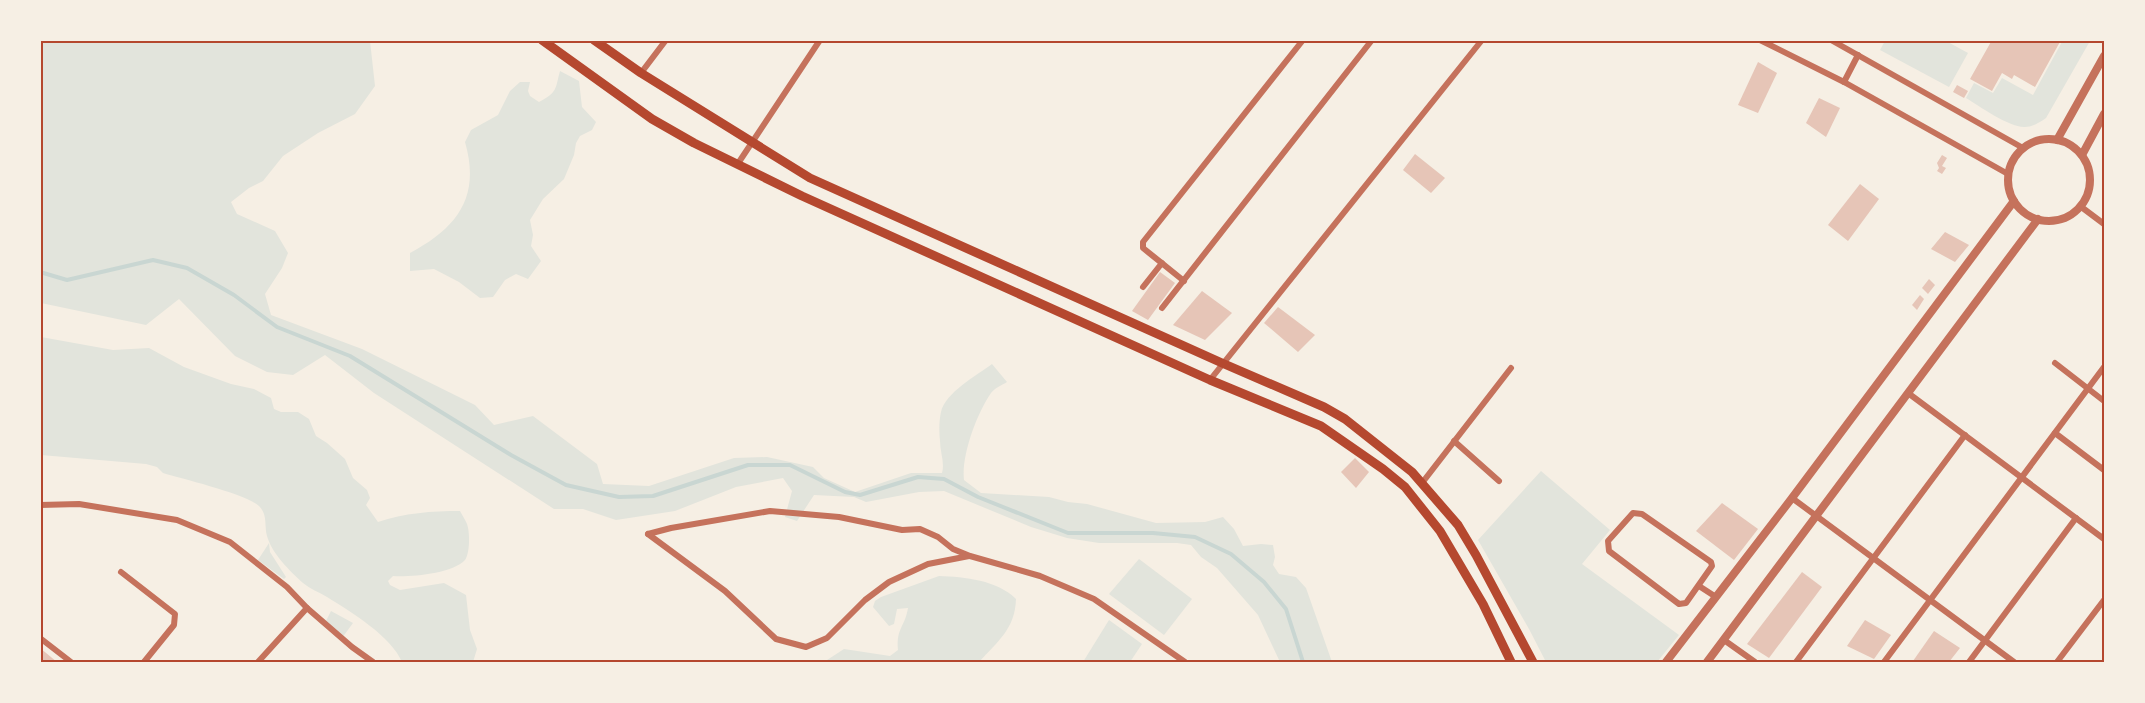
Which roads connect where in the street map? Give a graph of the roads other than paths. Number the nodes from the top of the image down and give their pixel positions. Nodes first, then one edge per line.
1 (542, 40) edge
2 (594, 40) edge
3 (666, 40) edge
4 (820, 40) edge
5 (1303, 40) edge
6 (1372, 40) edge
7 (1482, 40) edge
8 (1760, 40) edge
9 (1831, 40) edge
10 (1858, 55) junction
11 (2104, 56) edge
12 (641, 73) junction
13 (1844, 82) junction
14 (2104, 114) edge
15 (2057, 140) junction
16 (753, 142) junction
17 (2023, 148) junction
18 (2082, 155) junction
19 (737, 165) junction
20 (2008, 174) junction
21 (2014, 201) junction
22 (2080, 206) junction
23 (2038, 219) junction
24 (2104, 224) edge
25 (1162, 263) junction
26 (1184, 281) junction
27 (1143, 287) dead end
28 (1162, 308) dead end
29 (1222, 363) junction
30 (2055, 363) dead end
31 (2104, 367) edge
32 (1511, 368) dead end
33 (1210, 380) junction
34 (2089, 388) junction
35 (1908, 393) junction
36 (2104, 401) edge
37 (2055, 434) junction
38 (1965, 435) junction
39 (1454, 441) junction
40 (2104, 470) edge
41 (2022, 478) junction
42 (1499, 481) dead end
43 (1422, 483) junction
44 (1792, 498) junction
45 (40, 505) edge
46 (1815, 515) junction
47 (2076, 518) junction
48 (2104, 539) edge
49 (970, 556) junction
50 (1873, 558) junction
51 (121, 572) dead end
52 (1700, 586) junction
53 (1716, 597) junction
54 (1930, 600) junction
55 (2104, 600) edge
56 (308, 608) junction
57 (40, 638) edge
58 (1724, 640) junction
59 (1985, 641) junction
60 (71, 663) edge
61 (144, 663) edge
62 (258, 663) edge
63 (373, 663) edge
64 (1185, 663) edge
65 (1511, 663) edge
66 (1533, 663) edge
67 (1666, 663) edge
68 (1707, 663) edge
69 (1755, 663) edge
70 (1796, 663) edge
71 (1884, 663) edge
72 (1969, 663) edge
73 (2014, 663) edge
74 (2057, 663) edge

1 - 19 main road
2 - 12 main road
3 - 12 street
4 - 16 street
5 - 25 street
6 - 26 street
7 - 29 street
8 - 13 street
9 - 10 street
10 - 13 street
10 - 17 street
11 - 15 street
12 - 16 main road
13 - 20 street
14 - 18 street
15 - 17 street
15 - 18 street
16 - 19 street
16 - 29 main road
17 - 20 street
18 - 22 street
19 - 33 main road
20 - 21 street
21 - 23 street
21 - 44 street
22 - 23 street
22 - 24 street
23 - 35 street
25 - 26 street
25 - 27 street
26 - 28 street
29 - 33 street
29 - 43 main road
30 - 34 street
31 - 34 street
32 - 39 street
33 - 65 main road
34 - 36 street
34 - 37 street
35 - 38 street
35 - 46 street
37 - 40 street
37 - 41 street
38 - 41 street
38 - 50 street
39 - 42 street
39 - 43 street
41 - 47 street
41 - 54 street
43 - 66 main road
44 - 46 street
44 - 53 street
45 - 56 street
46 - 50 street
46 - 58 street
47 - 48 street
47 - 59 street
49 - 49 street
49 - 64 street
50 - 54 street
50 - 70 street
51 - 61 street
52 - 52 street
52 - 53 street
53 - 67 street
54 - 59 street
54 - 71 street
55 - 74 street
56 - 62 street
56 - 63 street
57 - 60 street
58 - 68 street
58 - 69 street
59 - 72 street
59 - 73 street

